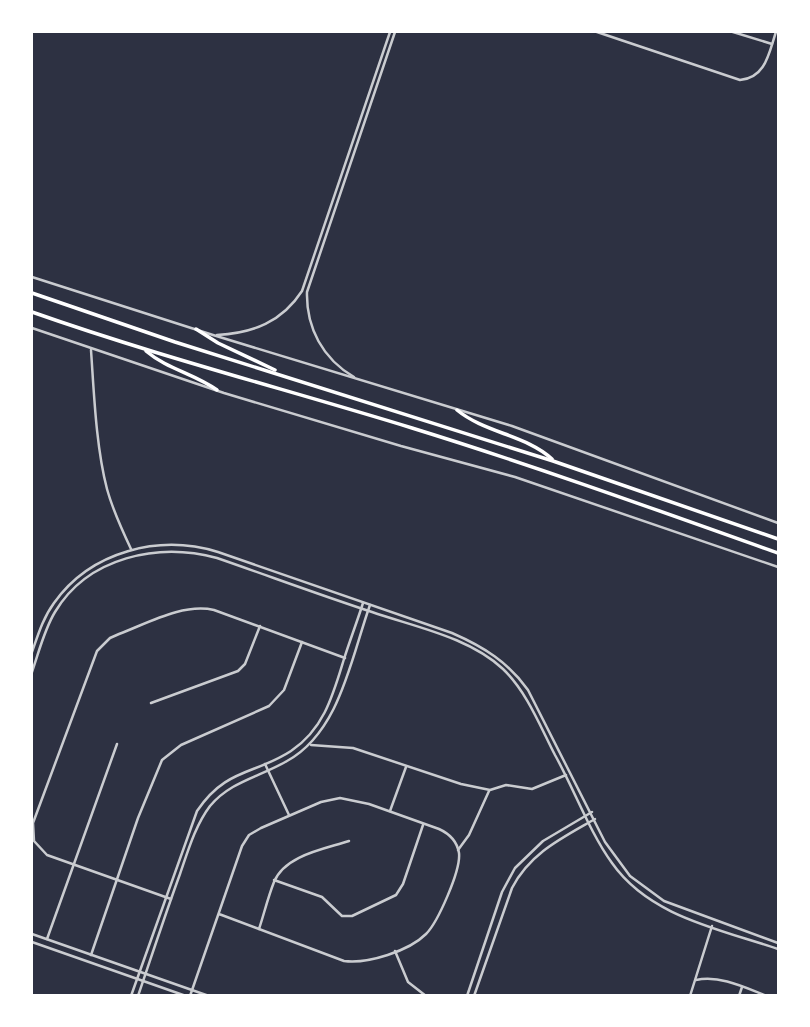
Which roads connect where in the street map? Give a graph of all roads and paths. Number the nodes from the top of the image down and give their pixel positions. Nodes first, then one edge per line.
1 (390, 32) edge
2 (395, 32) edge
3 (597, 32) edge
4 (733, 32) edge
5 (776, 32) edge
6 (772, 44) junction
7 (377, 70) junction
8 (382, 71) junction
9 (32, 277) edge
10 (32, 293) edge
11 (32, 312) edge
12 (32, 328) edge
13 (196, 329) junction
14 (213, 335) junction
15 (144, 349) junction
16 (91, 350) junction
17 (279, 373) junction
18 (354, 377) junction
19 (217, 390) junction
20 (457, 410) junction
21 (553, 461) junction
22 (779, 523) edge
23 (779, 539) edge
24 (131, 550) junction
25 (218, 552) junction
26 (779, 553) edge
27 (217, 558) junction
28 (779, 567) edge
29 (363, 603) junction
30 (370, 605) junction
31 (361, 608) junction
32 (368, 611) junction
33 (260, 626) junction
34 (302, 642) junction
35 (33, 646) edge
36 (40, 648) junction
37 (32, 652) edge
38 (345, 658) junction
39 (32, 672) edge
40 (340, 672) junction
41 (346, 674) junction
42 (151, 703) dead end
43 (117, 744) dead end
44 (310, 745) junction
45 (265, 763) junction
46 (406, 766) junction
47 (268, 770) junction
48 (566, 775) junction
49 (490, 790) junction
50 (390, 811) junction
51 (592, 813) junction
52 (289, 815) junction
53 (586, 815) junction
54 (595, 819) junction
55 (590, 822) junction
56 (424, 823) junction
57 (349, 841) dead end
58 (458, 849) junction
59 (74, 865) junction
60 (117, 880) junction
61 (274, 880) junction
62 (165, 897) junction
63 (171, 899) junction
64 (219, 914) junction
65 (712, 926) junction
66 (259, 929) junction
67 (32, 934) edge
68 (47, 939) junction
69 (32, 942) edge
70 (779, 943) edge
71 (779, 949) edge
72 (395, 951) junction
73 (92, 955) junction
74 (139, 971) junction
75 (145, 973) junction
76 (136, 979) junction
77 (695, 980) junction
78 (143, 981) junction
79 (742, 987) junction
80 (192, 989) junction
81 (131, 996) edge
82 (138, 996) edge
83 (188, 996) edge
84 (209, 996) edge
85 (426, 996) edge
86 (467, 996) edge
87 (474, 996) edge
88 (690, 996) edge
89 (739, 996) edge
90 (767, 996) edge

1 - 7 street
2 - 8 street
3 - 6 street
4 - 6 street
5 - 6 street
7 - 8 street
7 - 14 street
8 - 18 street
9 - 13 street
10 - 17 highway
11 - 15 highway
12 - 16 street
13 - 14 street
13 - 17 highway
14 - 18 street
15 - 19 highway
15 - 26 highway
16 - 19 street
16 - 24 street
17 - 21 highway
18 - 20 street
19 - 28 street
20 - 21 highway
20 - 22 street
21 - 23 highway
24 - 25 street
24 - 35 street
25 - 27 street
25 - 29 street
27 - 31 street
27 - 36 street
29 - 30 street
29 - 31 street
30 - 32 street
30 - 51 street
31 - 32 street
31 - 38 street
32 - 41 street
32 - 48 street
33 - 34 street
33 - 42 street
33 - 59 street
34 - 38 street
34 - 60 street
35 - 36 street
35 - 37 street
36 - 39 street
38 - 40 street
40 - 41 street
40 - 45 street
41 - 44 street
43 - 59 street
44 - 46 street
44 - 47 street
45 - 47 street
45 - 62 street
46 - 49 street
46 - 50 street
47 - 52 street
47 - 63 street
48 - 49 street
48 - 53 street
49 - 58 street
50 - 52 street
50 - 56 street
51 - 53 street
51 - 54 street
52 - 64 street
53 - 55 street
53 - 86 street
54 - 55 street
54 - 70 street
55 - 65 street
55 - 87 street
56 - 58 street
56 - 61 street
57 - 61 street
58 - 72 street
59 - 60 street
59 - 68 street
60 - 62 street
60 - 73 street
61 - 66 street
62 - 63 street
62 - 74 street
63 - 75 street
64 - 66 street
64 - 80 street
65 - 71 street
65 - 77 street
66 - 72 street
67 - 68 street
68 - 73 street
69 - 76 street
72 - 85 street
73 - 74 street
74 - 75 street
74 - 76 street
75 - 78 street
75 - 80 street
76 - 78 street
76 - 81 street
77 - 79 street
77 - 88 street
78 - 82 street
78 - 83 street
79 - 89 street
79 - 90 street
80 - 83 street
80 - 84 street

